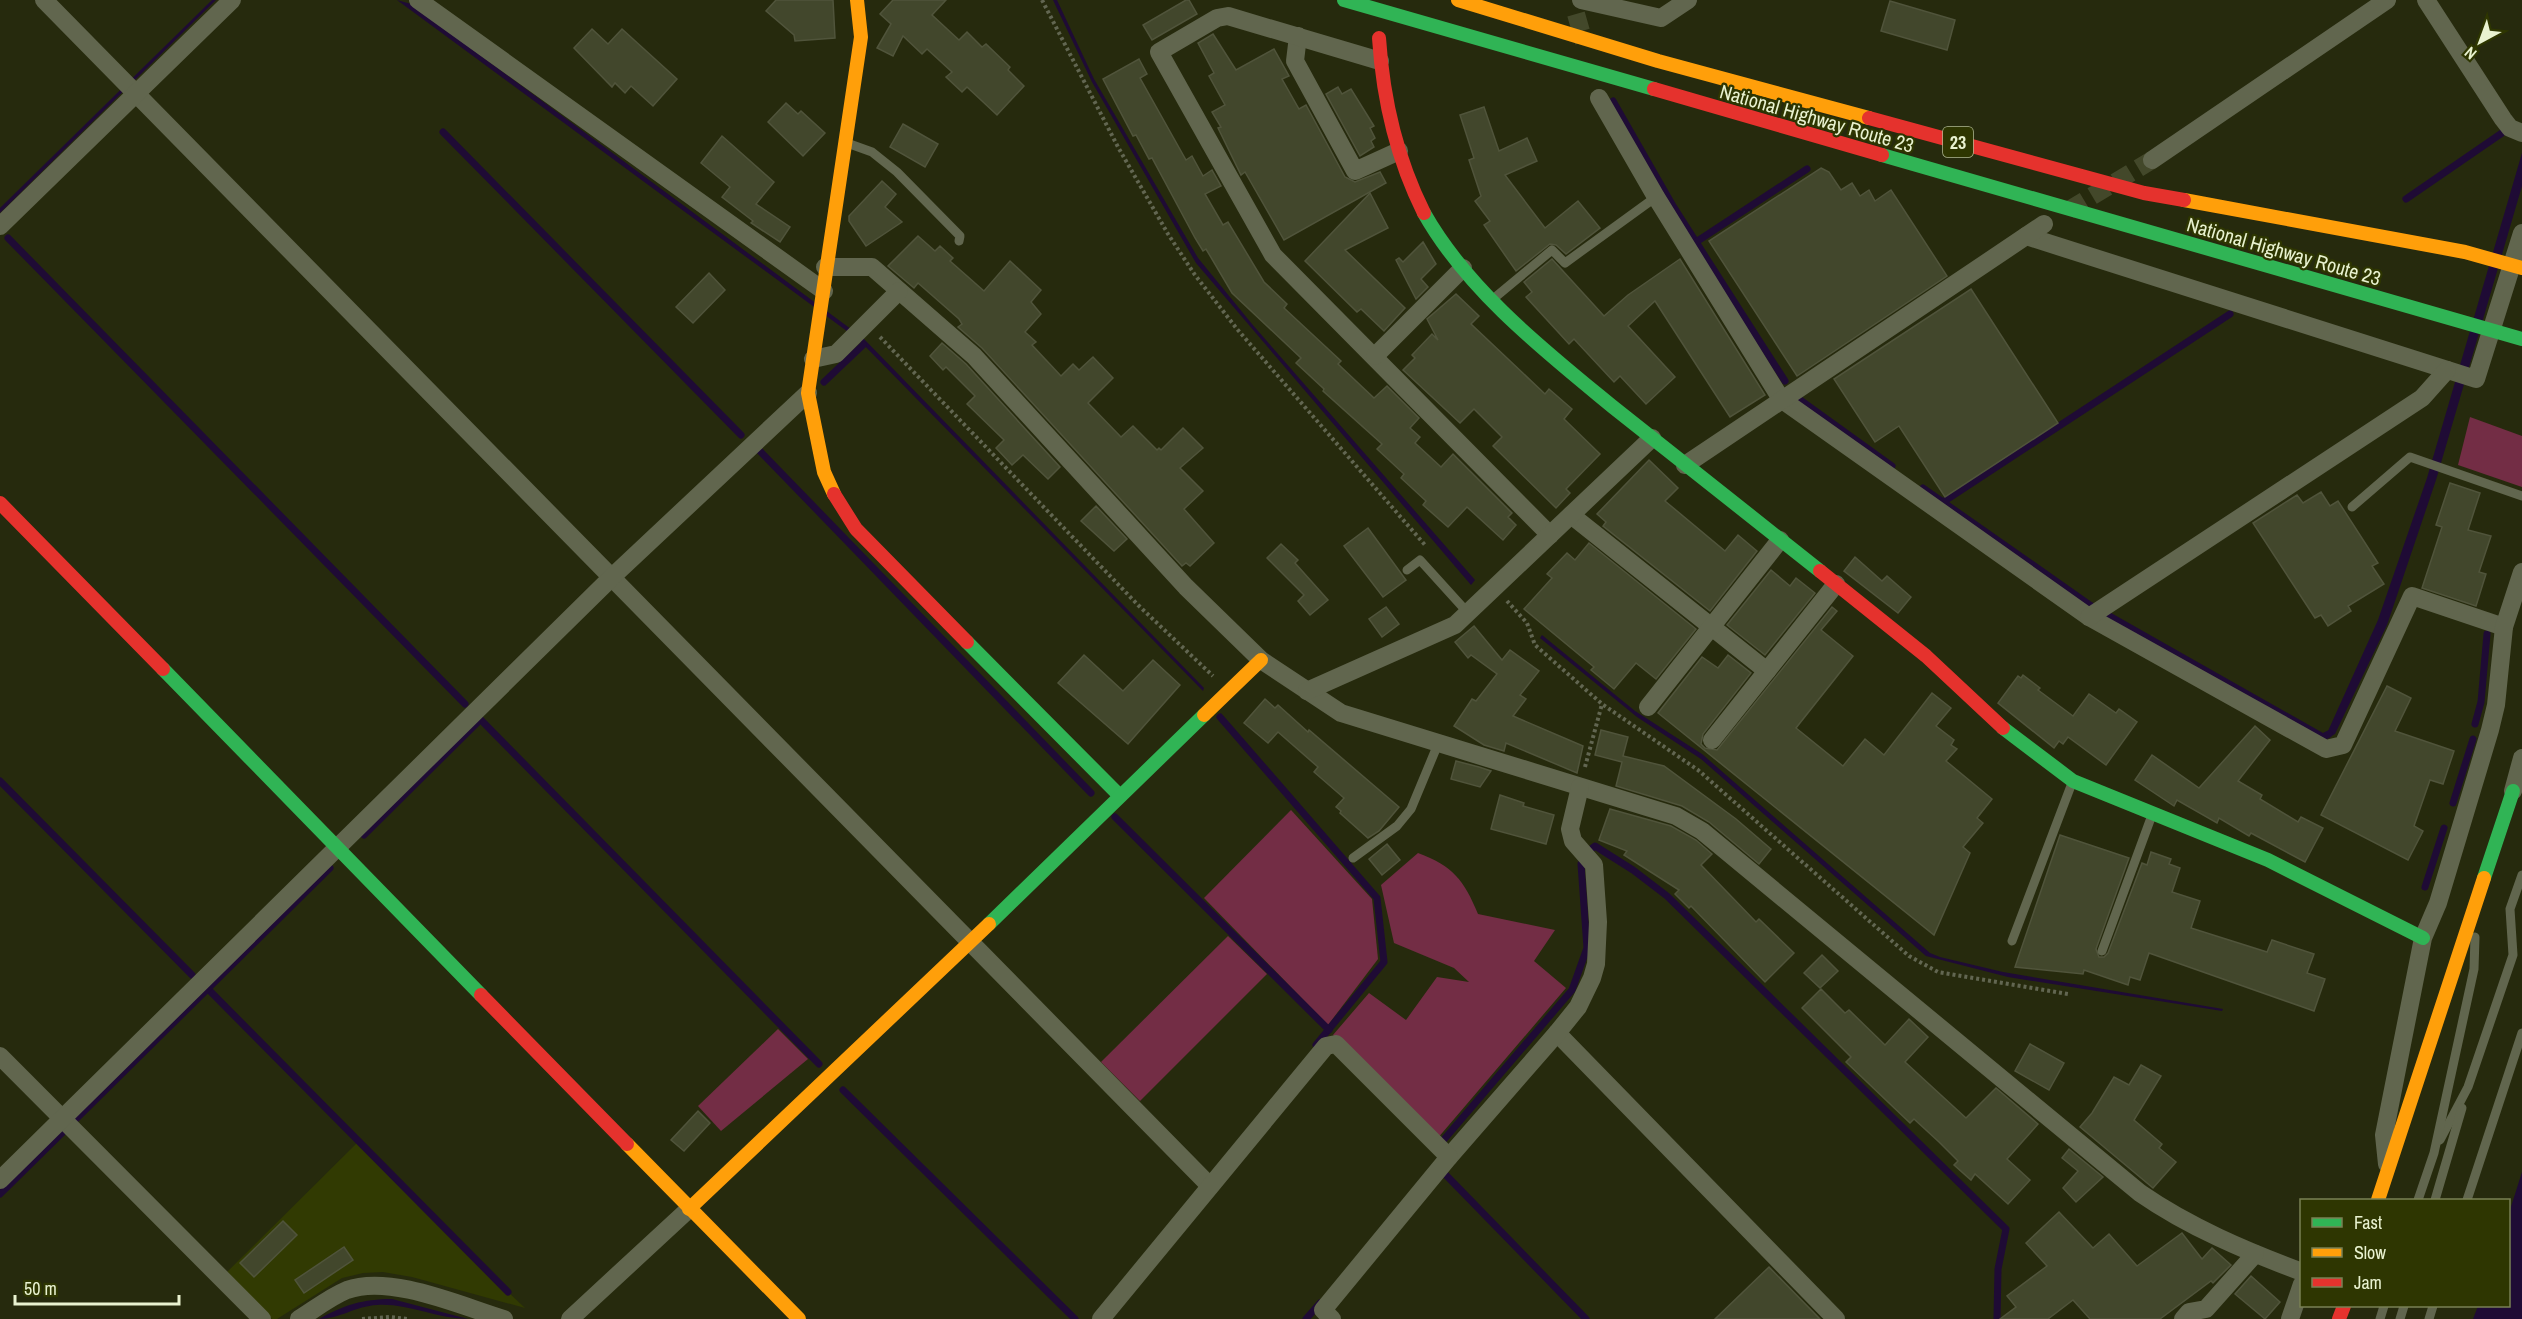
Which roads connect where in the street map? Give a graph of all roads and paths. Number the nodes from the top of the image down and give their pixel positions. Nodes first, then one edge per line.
1 (44, 0) edge
2 (232, 0) edge
3 (418, 0) edge
4 (857, 0) edge
5 (1042, 0) edge
6 (1344, 0) edge
7 (1458, 0) edge
8 (1688, 0) edge
9 (2387, 0) edge
10 (2426, 0) edge
11 (1577, 5) edge
12 (1298, 36) junction
13 (1379, 38) dead end
14 (1380, 61) junction
15 (131, 88) junction
16 (1599, 98) dead end
17 (2522, 133) edge
18 (845, 142) junction
19 (1399, 151) junction
20 (2152, 160) tunnel mouth
21 (1656, 197) junction
22 (2044, 224) dead end
23 (0, 226) edge
24 (2522, 232) edge
25 (2026, 236) junction
26 (959, 241) dead end
27 (825, 267) junction
28 (1463, 268) junction
29 (2522, 268) edge
30 (899, 291) junction
31 (823, 297) junction
32 (1493, 299) junction
33 (860, 330) junction
34 (2522, 339) edge
35 (1376, 356) junction
36 (813, 359) junction
37 (2450, 371) junction
38 (808, 393) junction
39 (1781, 399) junction
40 (1652, 438) junction
41 (1685, 465) junction
42 (2522, 496) edge
43 (0, 503) edge
44 (2352, 507) dead end
45 (1571, 515) junction
46 (1550, 534) junction
47 (1780, 540) junction
48 (1430, 551) dead end
49 (1407, 570) dead end
50 (2522, 572) edge
51 (612, 577) junction
52 (1836, 584) junction
53 (1495, 587) junction
54 (2096, 612) junction
55 (1468, 613) junction
56 (1712, 627) junction
57 (2504, 627) junction
58 (1261, 660) junction
59 (1767, 671) junction
60 (1228, 691) junction
61 (1307, 691) junction
62 (1602, 704) junction
63 (1648, 706) dead end
64 (1712, 740) dead end
65 (1438, 744) junction
66 (2522, 758) edge
67 (2073, 781) junction
68 (1580, 787) junction
69 (2512, 791) joint
70 (1119, 795) junction
71 (2152, 813) junction
72 (336, 847) junction
73 (1353, 858) dead end
74 (2522, 874) edge
75 (2475, 910) junction
76 (2423, 938) junction
77 (971, 941) junction
78 (2012, 941) dead end
79 (2102, 951) dead end
80 (2068, 994) dead end
81 (1557, 1033) junction
82 (2522, 1033) edge
83 (0, 1056) edge
84 (2468, 1087) junction
85 (62, 1119) junction
86 (2434, 1153) junction
87 (1449, 1157) junction
88 (2388, 1172) junction
89 (0, 1180) edge
90 (1210, 1186) junction
91 (2378, 1199) edge
92 (2418, 1199) edge
93 (2435, 1199) edge
94 (2467, 1199) edge
95 (689, 1209) junction
96 (2255, 1254) junction
97 (2300, 1272) edge
98 (2300, 1287) edge
99 (262, 1319) edge
100 (299, 1319) edge
101 (362, 1319) edge
102 (408, 1319) edge
103 (504, 1319) edge
104 (570, 1319) edge
105 (799, 1319) edge
106 (1101, 1319) edge
107 (1332, 1319) edge
108 (1836, 1319) edge
109 (2183, 1319) edge
110 (2290, 1319) edge

1 - 15 street
2 - 15 street
3 - 31 street
4 - 18 main road
5 - 48 path
6 - 34 main road, National Highway Route 23 / 23
7 - 29 main road, National Highway Route 23 / 23
8 - 11 street
9 - 20 street
10 - 17 street
12 - 14 street
12 - 19 street
12 - 35 street
13 - 14 main road
14 - 19 main road
15 - 23 street
15 - 51 street
16 - 21 street
18 - 26 lane
18 - 27 main road
19 - 28 main road
21 - 32 lane
21 - 39 street
22 - 25 street
24 - 37 street
25 - 37 street
25 - 39 street
27 - 30 street
27 - 31 main road
28 - 32 main road
28 - 35 street
30 - 33 street
30 - 58 street
31 - 36 main road
32 - 40 main road
33 - 36 street
33 - 60 path
35 - 46 street
36 - 38 main road
37 - 54 street
38 - 51 street
38 - 70 main road
39 - 41 street
39 - 54 street
40 - 41 main road
40 - 45 street
41 - 47 main road
42 - 44 lane
43 - 72 main road
45 - 46 street
45 - 56 street
46 - 53 street
47 - 52 main road
47 - 56 street
49 - 55 lane
50 - 57 street
51 - 72 street
51 - 77 street
52 - 59 street
52 - 67 main road
53 - 55 street
53 - 62 path
54 - 57 street
55 - 61 street
56 - 59 street
56 - 63 street
57 - 76 street
58 - 60 main road
58 - 61 street
59 - 64 street
60 - 70 main road
61 - 65 street
62 - 68 path
62 - 80 path
65 - 68 street
65 - 73 lane
66 - 69 street
67 - 71 main road
67 - 78 lane
68 - 81 street
68 - 96 street
69 - 75 main road
70 - 77 main road
71 - 76 main road
71 - 79 lane
72 - 85 street
72 - 95 main road
74 - 84 lane
75 - 86 lane
75 - 88 main road
76 - 88 street
77 - 90 street
77 - 95 main road
81 - 87 street
81 - 108 street
82 - 94 lane
83 - 85 street
84 - 86 lane
84 - 93 lane
85 - 89 street
85 - 99 street
86 - 92 lane
87 - 90 street
87 - 107 street
88 - 91 main road
90 - 106 street
95 - 104 street
95 - 105 main road
96 - 97 street
96 - 109 street
98 - 110 street
100 - 103 street
101 - 102 path

